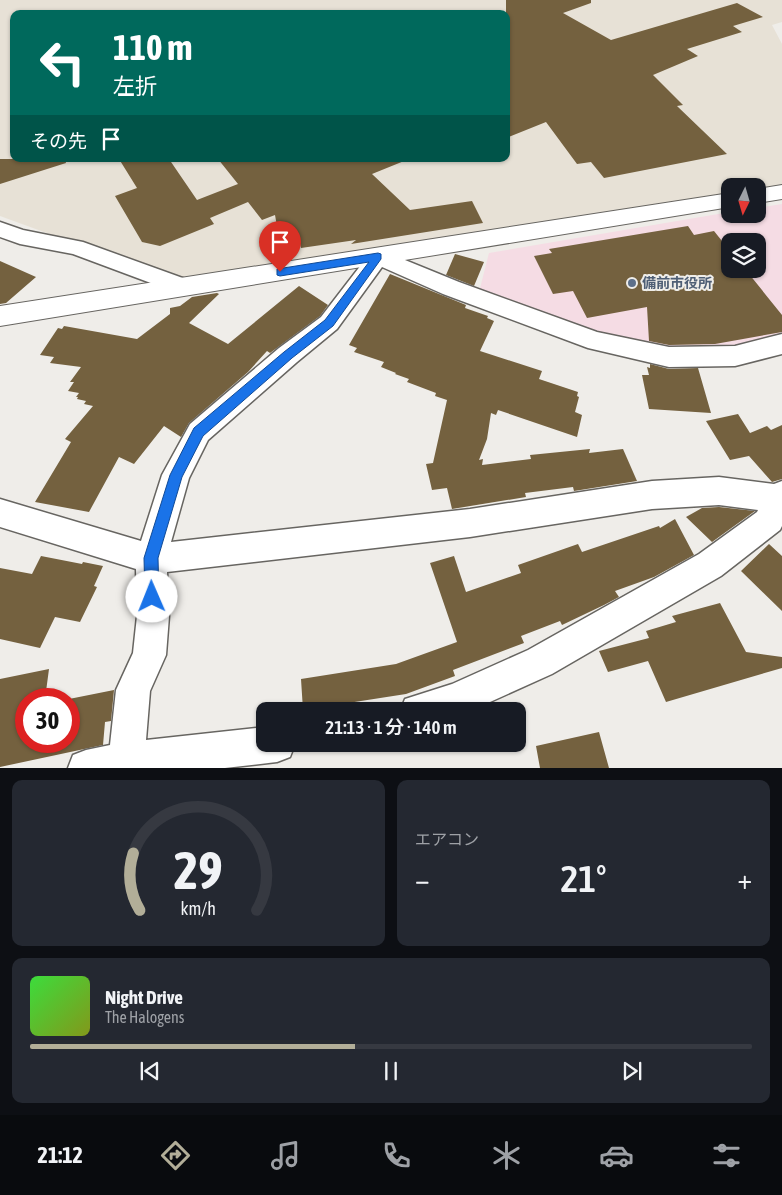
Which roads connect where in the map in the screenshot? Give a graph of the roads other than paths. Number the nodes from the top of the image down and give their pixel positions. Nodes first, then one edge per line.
1 (782, 192) edge
2 (766, 195) edge
3 (721, 201) edge
4 (0, 229) edge
5 (378, 257) junction
6 (183, 287) junction
7 (0, 316) edge
8 (782, 344) edge
9 (778, 497) edge
10 (0, 513) edge
11 (151, 558) junction
12 (450, 702) edge
13 (256, 746) edge
14 (126, 760) junction
15 (86, 768) edge

1 - 2 street
3 - 5 street
4 - 6 street
5 - 6 street
5 - 8 street
5 - 11 street
6 - 7 street
9 - 11 street
9 - 12 street
10 - 11 street
11 - 14 street
13 - 14 street
14 - 15 street

